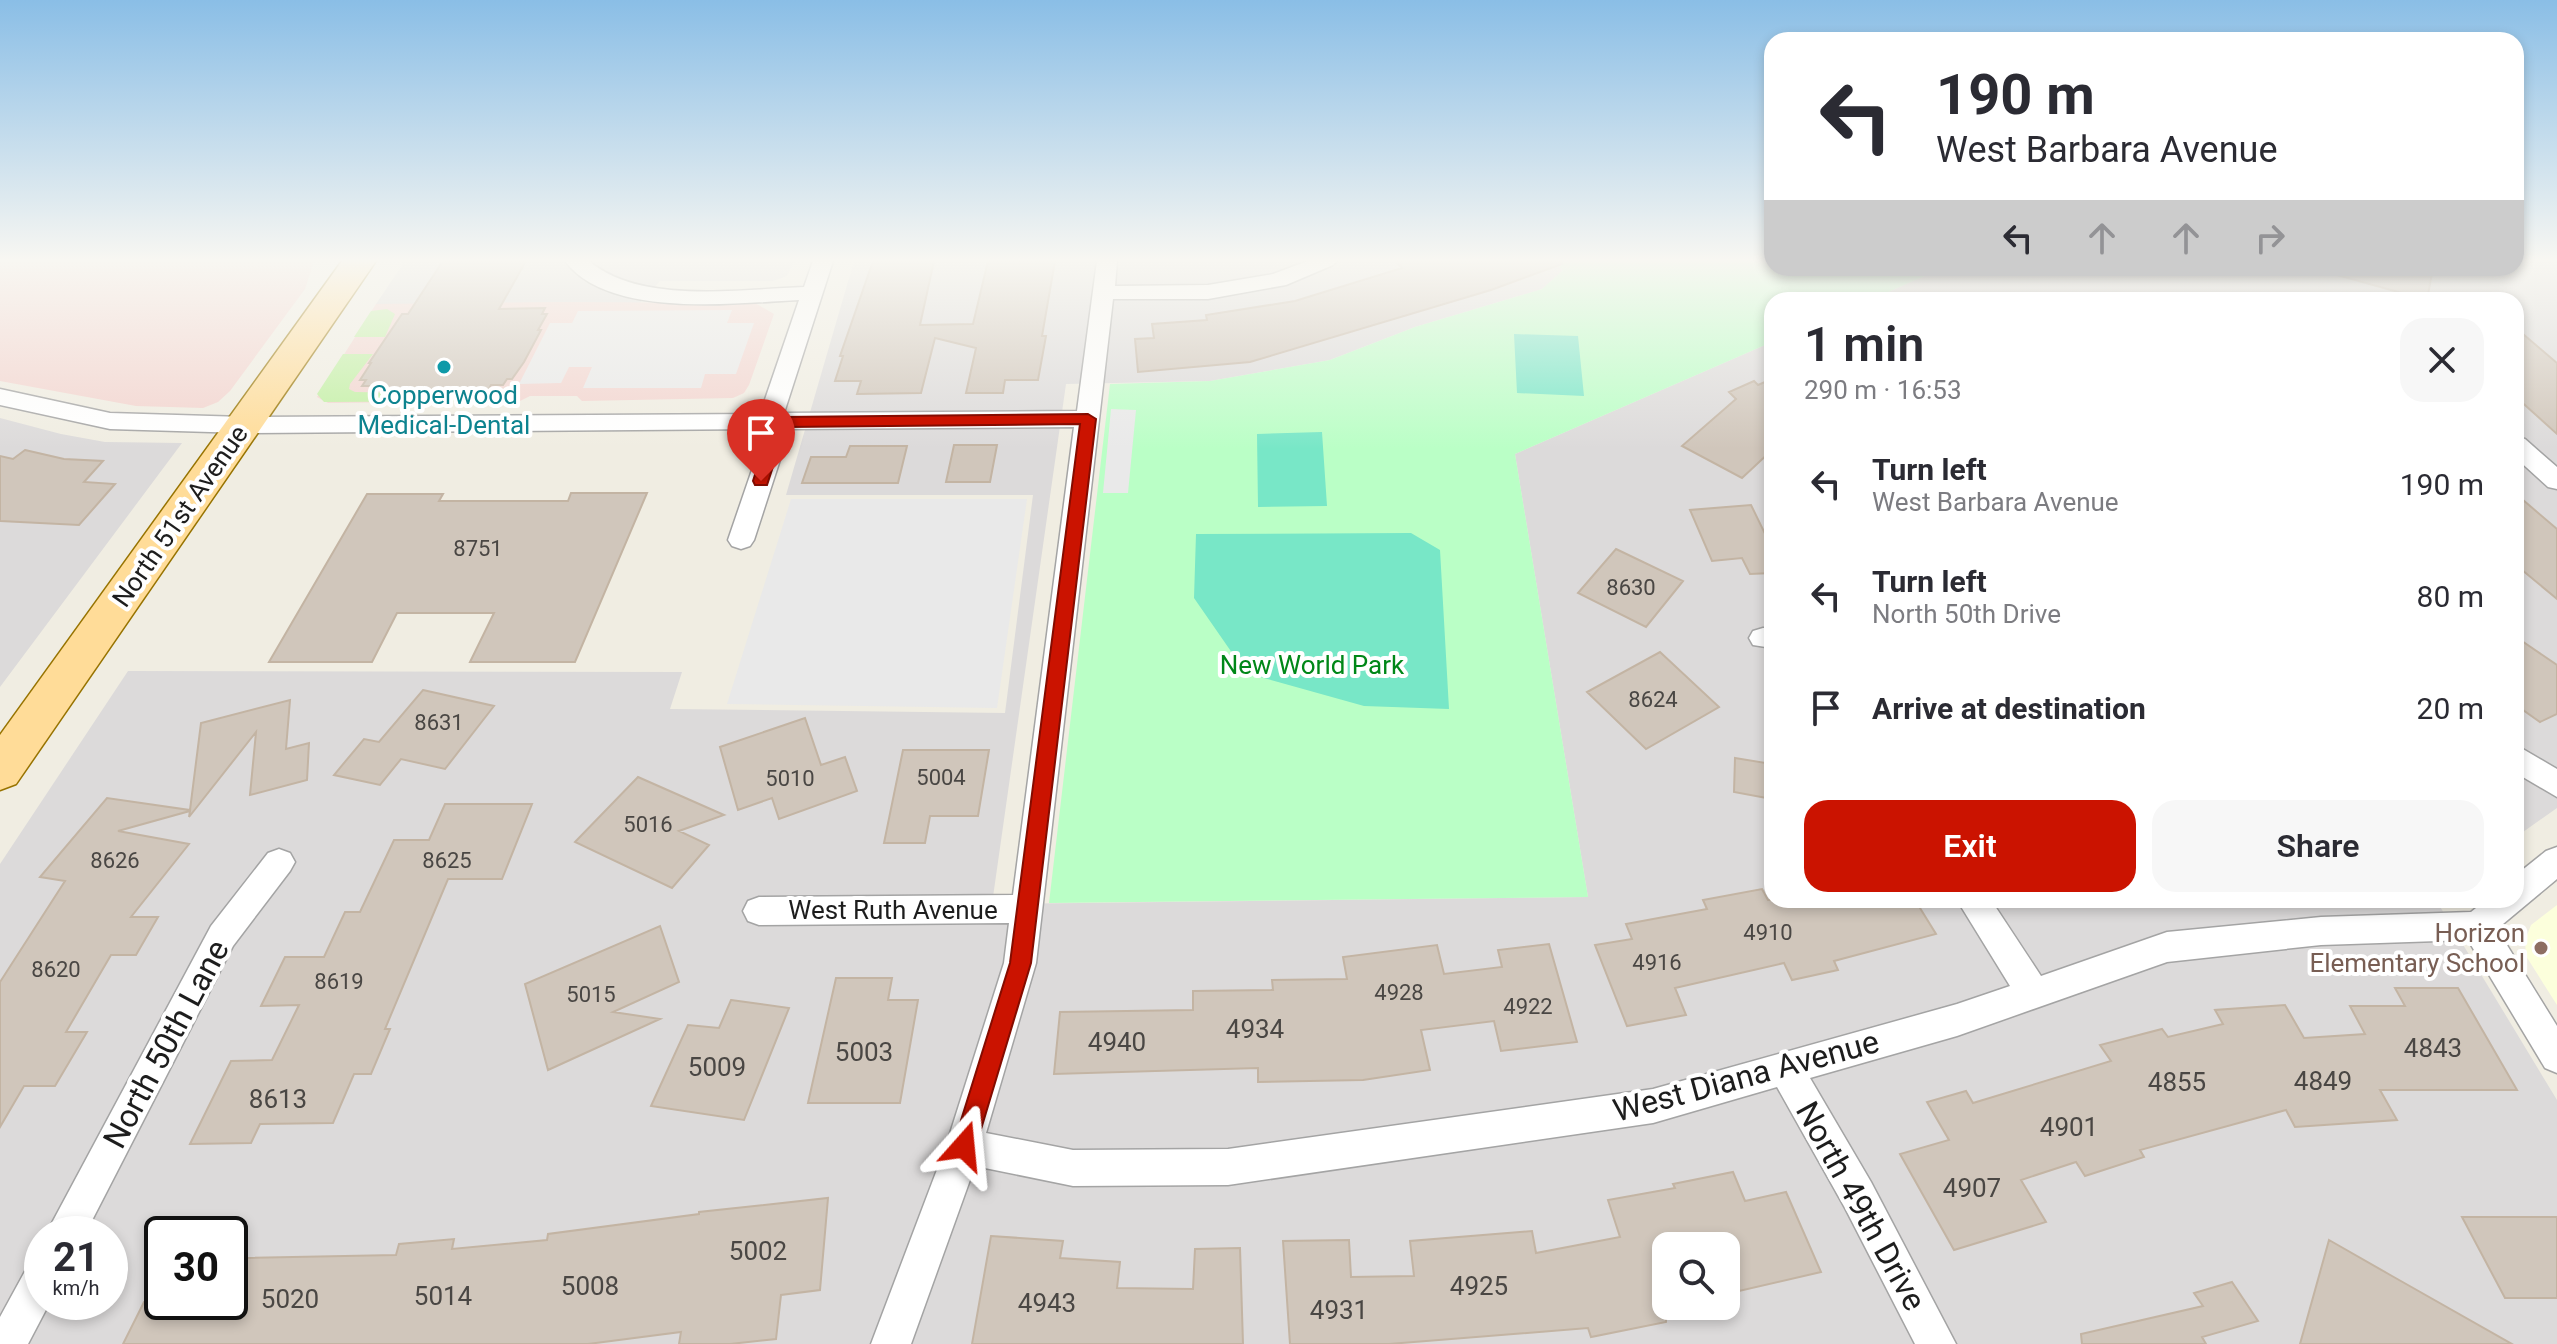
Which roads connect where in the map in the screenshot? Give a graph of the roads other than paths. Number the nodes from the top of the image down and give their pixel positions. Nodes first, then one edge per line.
1 (315, 324) edge
2 (803, 324) edge
3 (1100, 324) edge
4 (0, 397) edge
5 (1088, 419) junction
6 (775, 422) junction
7 (244, 425) junction
8 (2524, 452) edge
9 (2557, 481) edge
10 (741, 540) dead end
11 (2524, 762) edge
12 (0, 771) edge
13 (2557, 785) edge
14 (2557, 860) edge
15 (279, 862) dead end
16 (2524, 887) edge
17 (1978, 908) edge
18 (2499, 908) edge
19 (1027, 909) junction
20 (759, 911) dead end
21 (2477, 926) junction
22 (2032, 991) junction
23 (2557, 1057) edge
24 (1785, 1068) junction
25 (964, 1146) junction
26 (74, 1216) edge
27 (24, 1311) edge
28 (7, 1344) edge
29 (891, 1344) edge
30 (1936, 1344) edge

1 - 7 main road, North 51st Avenue
2 - 6 street
3 - 5 street
4 - 7 street
5 - 6 street
5 - 19 street
6 - 7 street
6 - 10 street
7 - 12 main road, North 51st Avenue
8 - 9 street
11 - 13 street
14 - 16 street
15 - 26 street, North 50th Lane
17 - 22 street
18 - 21 street
19 - 20 street, West Ruth Avenue
19 - 25 street
21 - 22 street, West Diana Avenue
21 - 23 street
22 - 24 street, West Diana Avenue
24 - 25 street, West Diana Avenue
24 - 30 street, North 49th Drive
25 - 29 street
27 - 28 street

